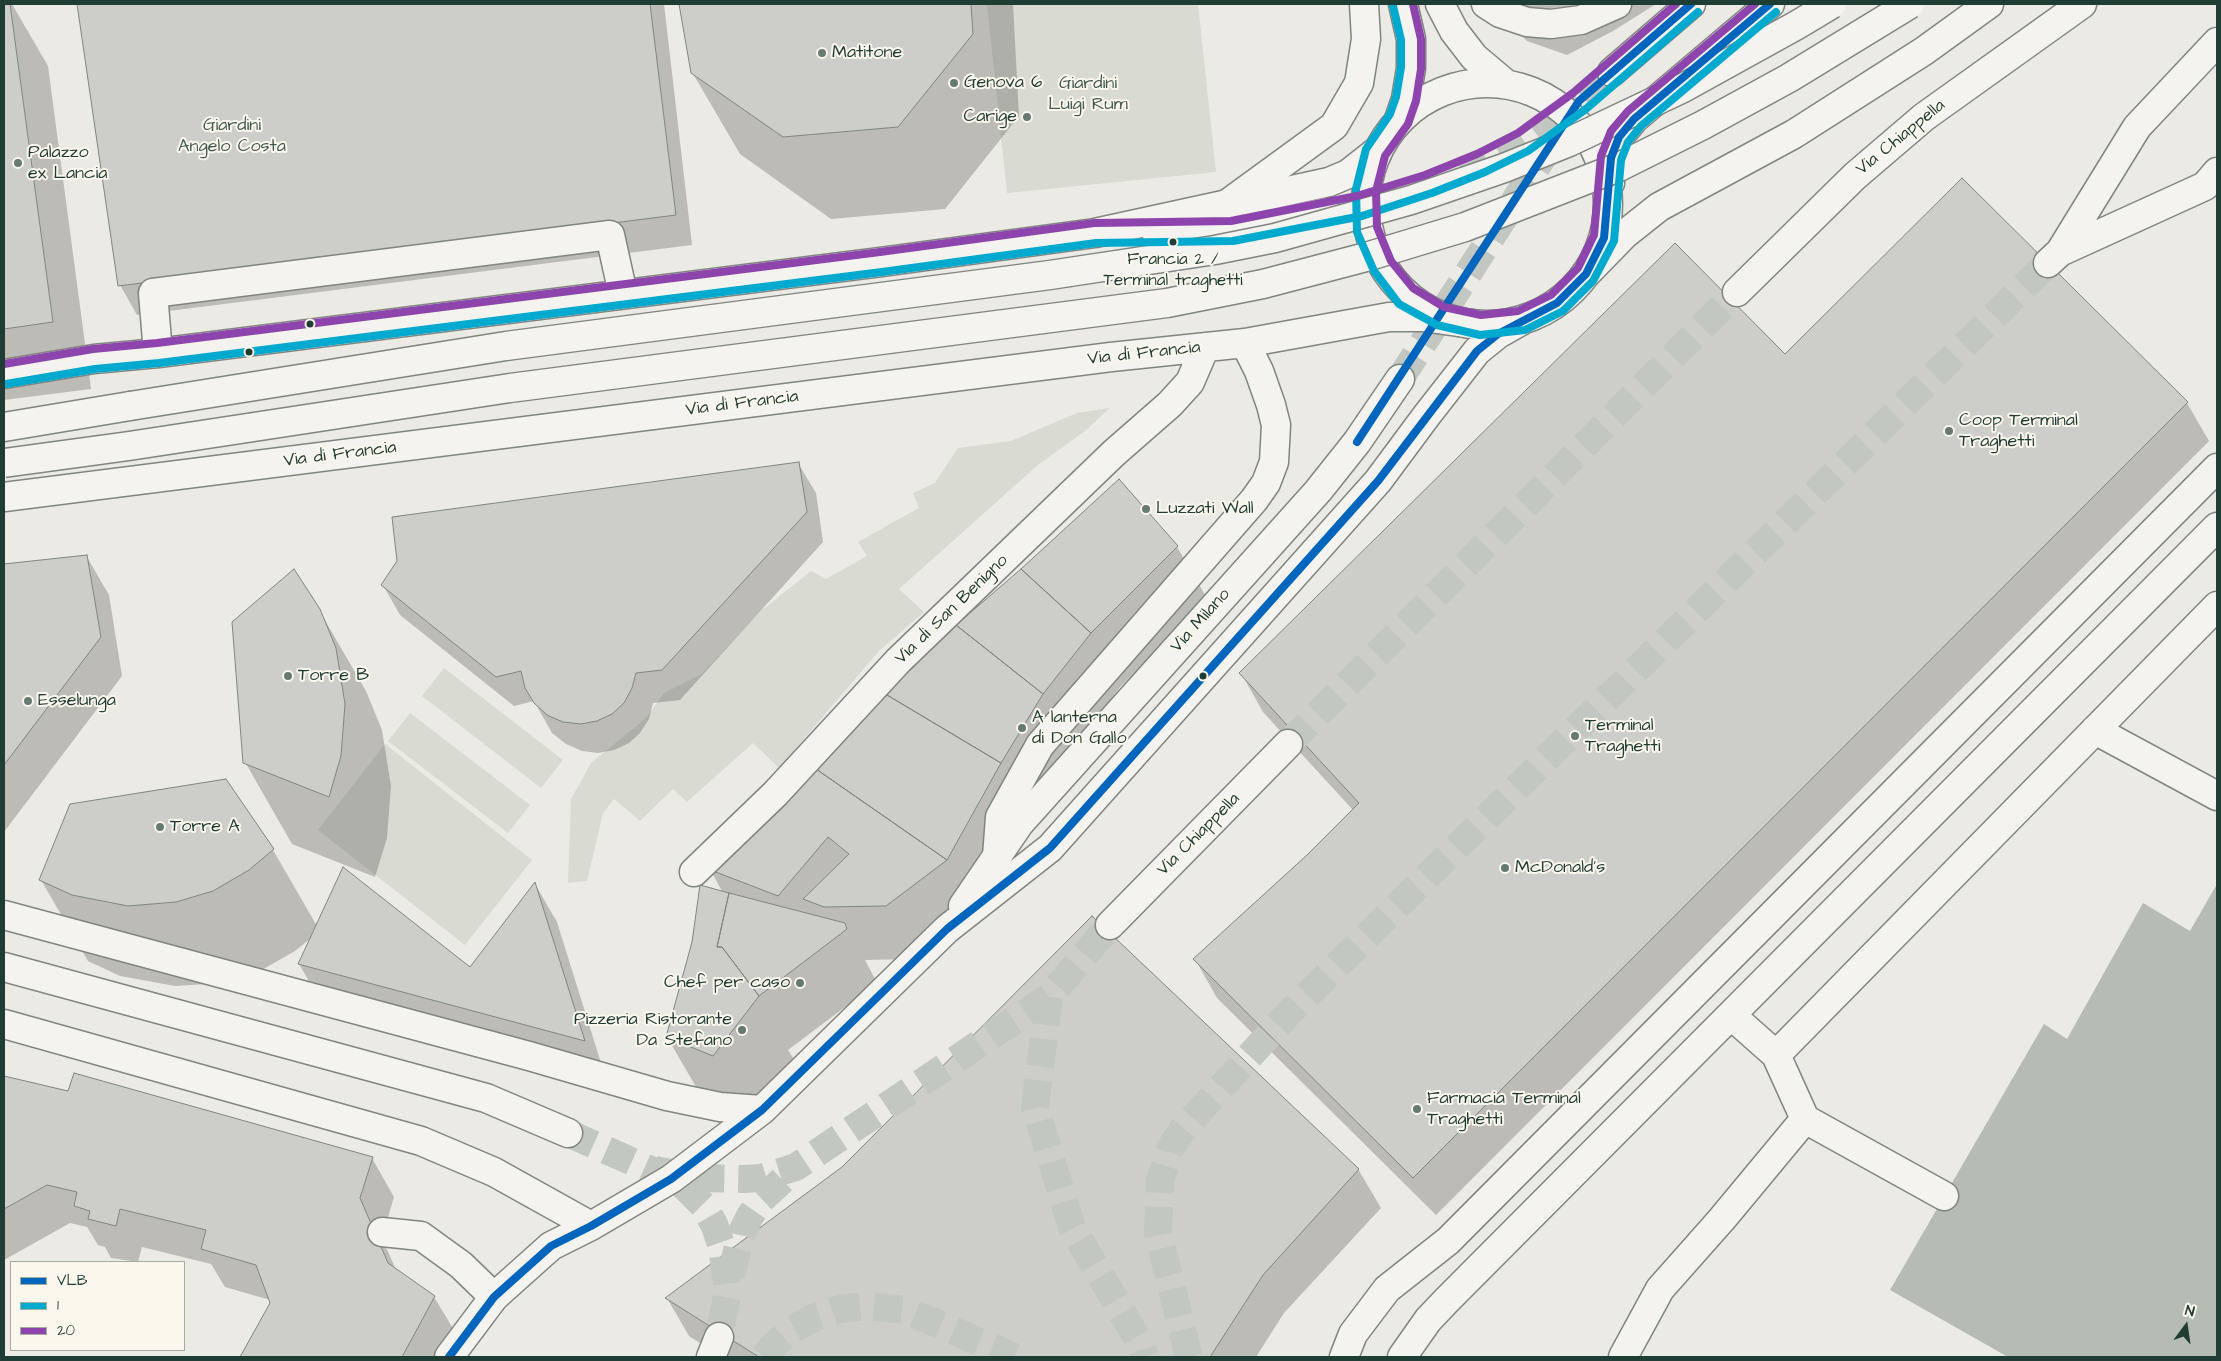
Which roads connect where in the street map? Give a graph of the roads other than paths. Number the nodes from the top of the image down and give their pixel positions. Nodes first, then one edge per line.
1 (1364, 4) edge
2 (1403, 4) edge
3 (1440, 4) edge
4 (1486, 4) edge
5 (1617, 4) edge
6 (1691, 4) edge
7 (1770, 4) edge
8 (1832, 4) edge
9 (1910, 4) edge
10 (1990, 4) edge
11 (2082, 4) edge
12 (2217, 42) edge
13 (1612, 72) tunnel mouth
14 (1506, 84) junction
15 (1398, 120) junction
16 (1376, 152) junction
17 (2217, 172) edge
18 (1609, 196) junction
19 (1227, 204) junction
20 (1360, 206) dead end
21 (1095, 233) junction
22 (1586, 274) junction
23 (1737, 292) tunnel mouth
24 (622, 294) junction
25 (1521, 321) junction
26 (1480, 326) junction
27 (1245, 343) junction
28 (1205, 347) junction
29 (158, 353) junction
30 (94, 359) junction
31 (4, 374) edge
32 (1400, 379) tunnel mouth
33 (4, 390) edge
34 (130, 406) junction
35 (4, 408) edge
36 (4, 427) edge
37 (4, 463) edge
38 (2217, 468) edge
39 (4, 497) edge
40 (2217, 527) edge
41 (2217, 606) edge
42 (2095, 730) junction
43 (1288, 744) tunnel mouth
44 (2217, 796) edge
45 (997, 857) junction
46 (694, 872) dead end
47 (4, 915) edge
48 (1110, 925) tunnel mouth
49 (947, 929) junction
50 (4, 967) edge
51 (1732, 1016) junction
52 (4, 1024) edge
53 (1776, 1055) junction
54 (762, 1110) junction
55 (1805, 1119) junction
56 (568, 1132) tunnel mouth
57 (1944, 1196) dead end
58 (591, 1226) junction
59 (382, 1232) dead end
60 (494, 1297) junction
61 (449, 1357) edge
62 (1344, 1357) edge
63 (1402, 1357) edge
64 (1623, 1357) edge

1 - 19 main road
2 - 15 main road
3 - 14 main road
4 - 5 main road
6 - 13 main road
7 - 18 main road
8 - 34 main road, bridge
9 - 37 main road, bridge
10 - 22 main road, Via Milano
11 - 23 main road, Via Chiappella
12 - 17 main road
14 - 15 main road
14 - 18 main road
15 - 16 main road
16 - 19 main road
16 - 26 main road
18 - 22 main road
19 - 21 main road
20 - 21 main road
21 - 24 main road
22 - 25 main road, Via Milano
24 - 29 main road
24 - 29 main road
25 - 26 main road
25 - 49 main road, Via Milano
26 - 27 main road, Via di Francia
27 - 28 main road, Via di Francia
27 - 45 main road
28 - 39 main road, Via di Francia
28 - 46 main road, Via di San Benigno
29 - 30 main road
30 - 31 main road
30 - 33 main road
32 - 45 main road, Via Milano
34 - 35 main road
34 - 36 main road
38 - 62 main road
40 - 51 main road
41 - 42 main road
42 - 44 main road
42 - 53 main road
43 - 48 main road, Via Chiappella
45 - 49 main road, Via Milano
47 - 54 main road
49 - 54 main road, Via Milano
50 - 56 main road
51 - 53 main road
51 - 63 main road
52 - 58 main road
53 - 55 main road
54 - 58 main road, Via Milano
55 - 57 main road
55 - 64 main road
58 - 60 main road, Via Milano
59 - 60 main road
60 - 61 main road, Via Milano

